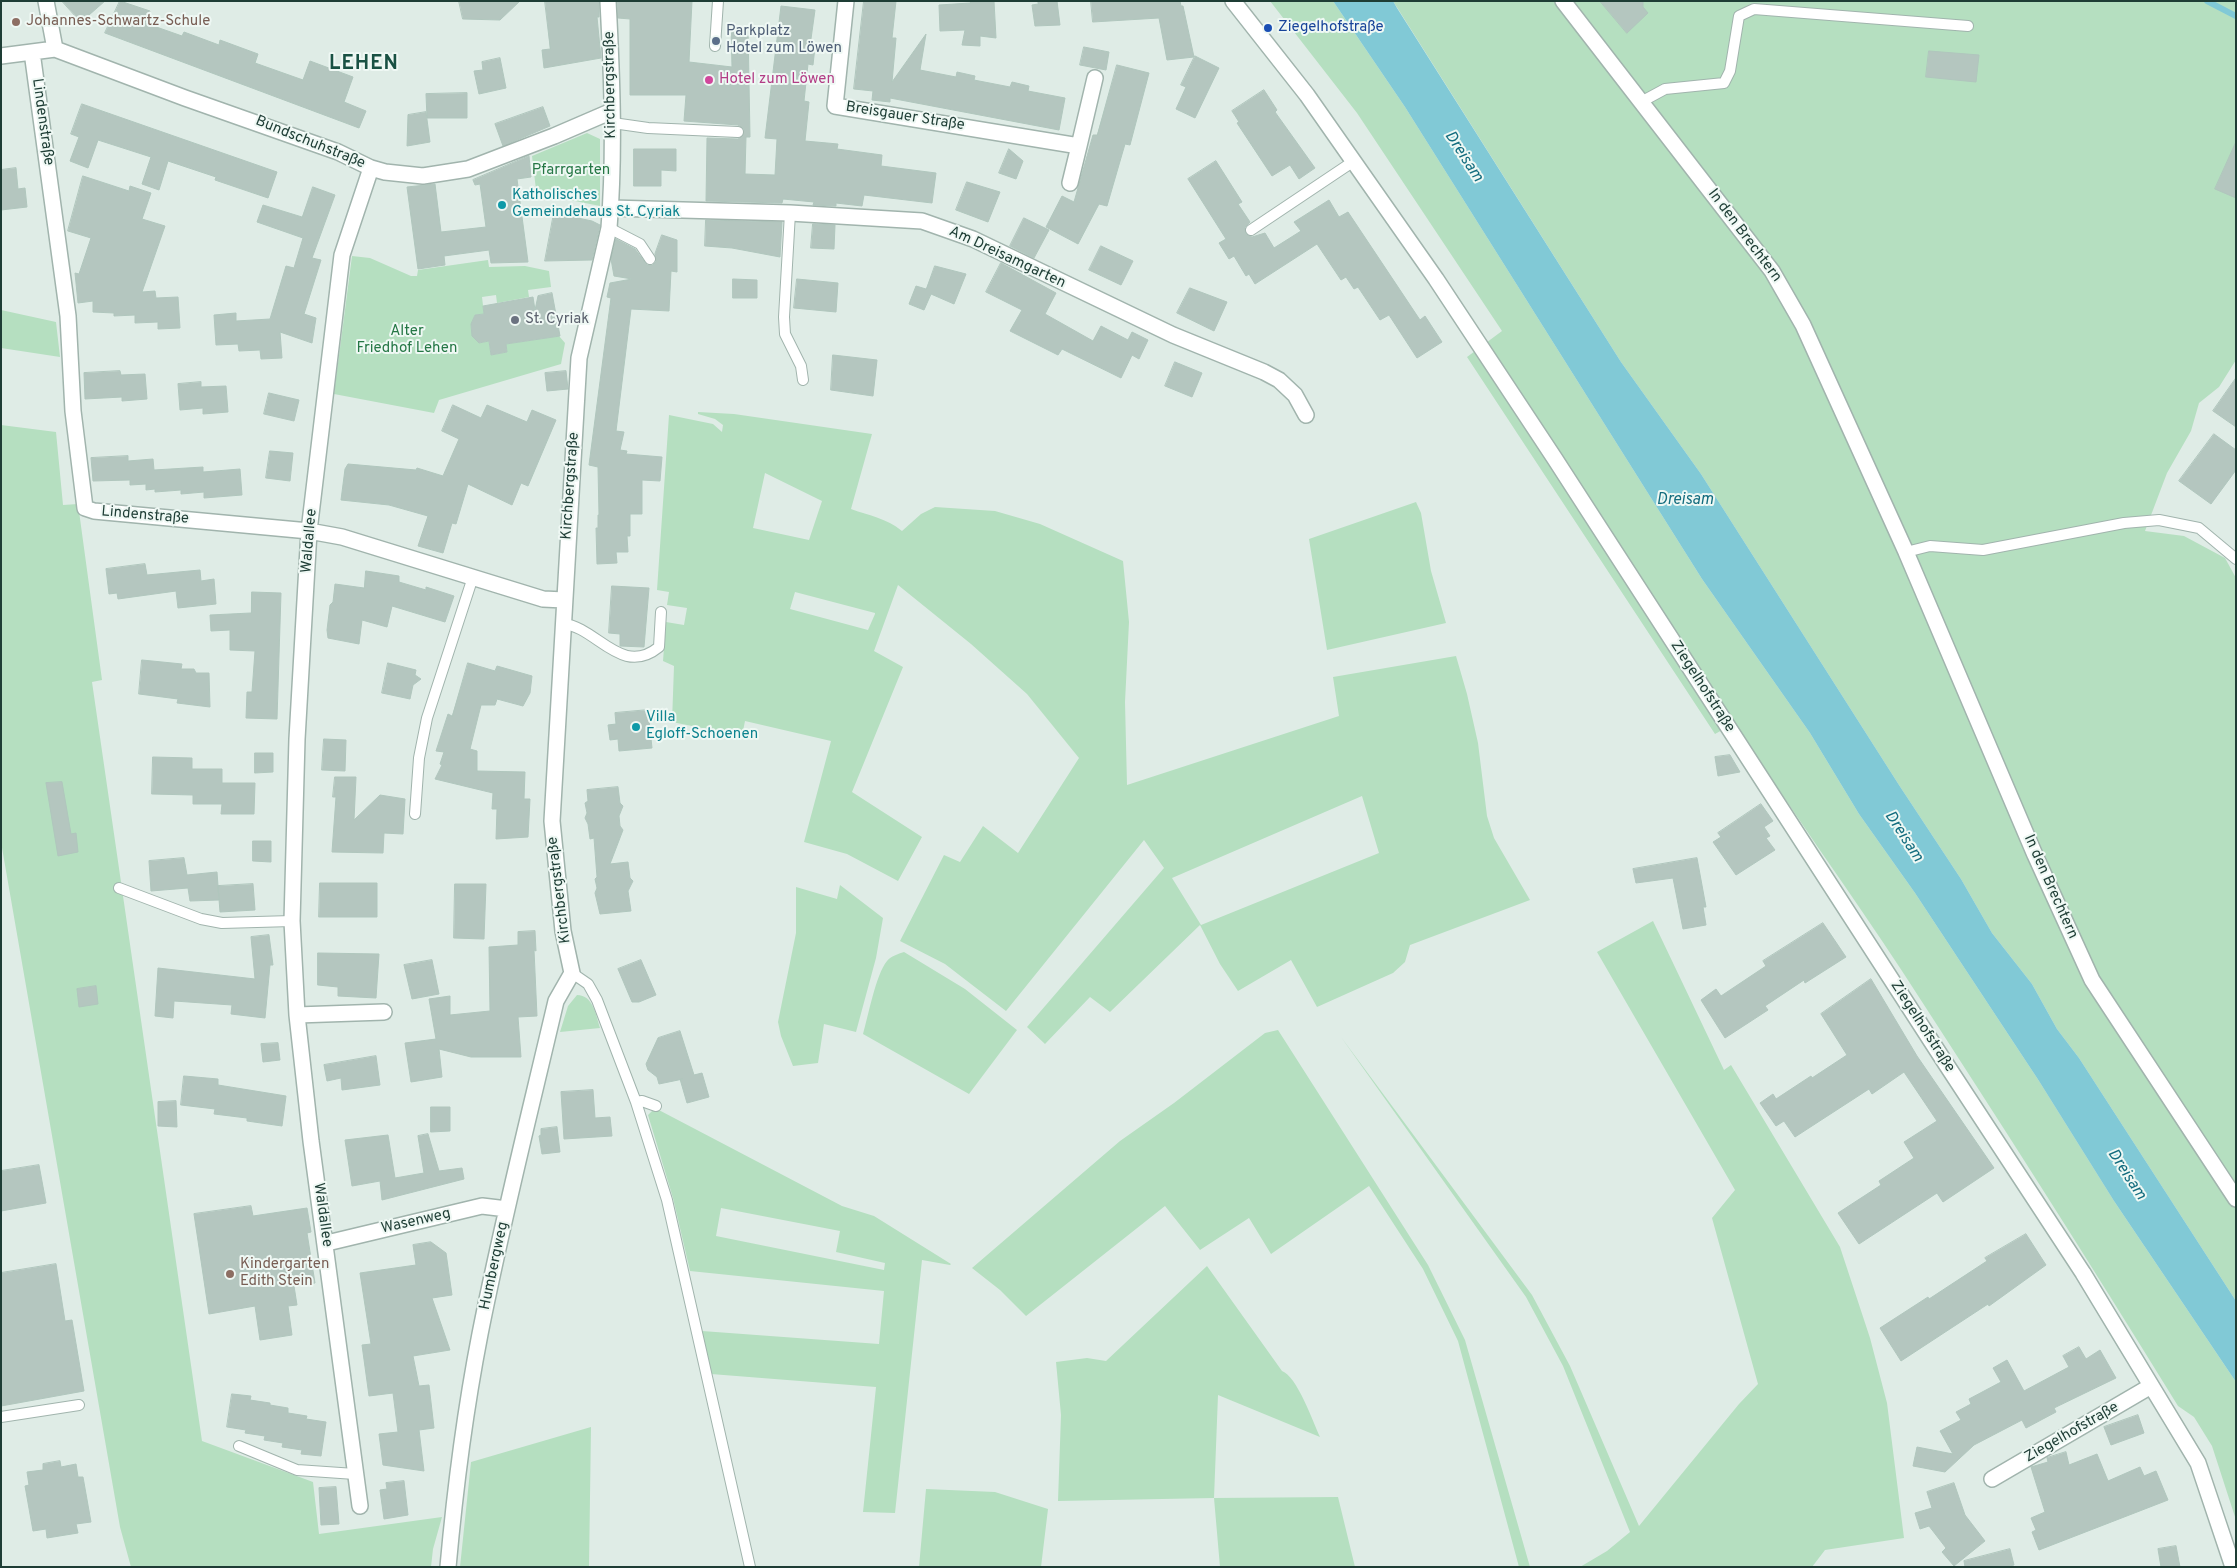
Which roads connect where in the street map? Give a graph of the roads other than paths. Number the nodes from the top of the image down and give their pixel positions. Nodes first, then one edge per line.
1 (46, 1) edge
2 (608, 1) edge
3 (718, 1) edge
4 (846, 1) edge
5 (1233, 1) edge
6 (1563, 1) edge
7 (1968, 26) dead end
8 (716, 46) dead end
9 (55, 49) junction
10 (32, 52) junction
11 (1, 56) edge
12 (1095, 78) dead end
13 (1641, 102) junction
14 (612, 117) junction
15 (738, 132) dead end
16 (1079, 146) junction
17 (1354, 161) junction
18 (371, 168) junction
19 (1070, 183) dead end
20 (611, 208) junction
21 (790, 214) junction
22 (609, 228) junction
23 (1251, 230) dead end
24 (650, 259) dead end
25 (803, 380) dead end
26 (1306, 416) dead end
27 (309, 531) junction
28 (1906, 552) junction
29 (2236, 559) edge
30 (473, 578) junction
31 (564, 600) junction
32 (661, 612) dead end
33 (562, 624) junction
34 (416, 814) dead end
35 (119, 888) dead end
36 (292, 921) junction
37 (572, 973) junction
38 (384, 1012) dead end
39 (297, 1015) junction
40 (636, 1102) junction
41 (656, 1106) dead end
42 (2236, 1199) edge
43 (507, 1209) junction
44 (327, 1243) junction
45 (2151, 1386) junction
46 (79, 1405) dead end
47 (1, 1417) edge
48 (239, 1446) dead end
49 (355, 1474) junction
50 (1992, 1479) dead end
51 (360, 1506) dead end
52 (448, 1567) edge
53 (750, 1567) edge
54 (2233, 1567) edge

1 - 9 street
2 - 14 street, Kirchbergstraße
3 - 8 lane
4 - 16 street, Breisgauer Straße
5 - 17 street, Ziegelhofstraße
6 - 13 street, In den Brechtern
7 - 13 lane
9 - 10 street
9 - 18 street, Bundschuhstraße
10 - 11 street
10 - 27 street, Lindenstraße
12 - 16 street
13 - 28 street, In den Brechtern
14 - 15 lane
14 - 18 street, Bundschuhstraße
14 - 20 street, Kirchbergstraße
16 - 19 street
17 - 23 lane
17 - 45 street, Ziegelhofstraße
18 - 27 street, Waldallee
20 - 21 street, Am Dreisamgarten
20 - 22 street, Kirchbergstraße
21 - 25 lane
21 - 26 street, Am Dreisamgarten
22 - 24 lane
22 - 31 street, Kirchbergstraße
27 - 30 street, Lindenstraße
27 - 36 street, Waldallee
28 - 29 lane
28 - 42 street, In den Brechtern
30 - 31 street, Lindenstraße
30 - 34 lane
31 - 33 street, Kirchbergstraße
32 - 33 lane
33 - 37 street, Kirchbergstraße
35 - 36 lane
36 - 39 street, Waldallee
37 - 40 lane
37 - 43 street, Humbergweg
38 - 39 street
39 - 44 street, Waldallee
40 - 41 lane
40 - 53 lane
43 - 44 street, Wasenweg
43 - 52 street, Humbergweg
44 - 49 street, Waldallee
45 - 50 street, Ziegelhofstraße
45 - 54 street, Ziegelhofstraße
46 - 47 lane
48 - 49 lane
49 - 51 street, Waldallee

